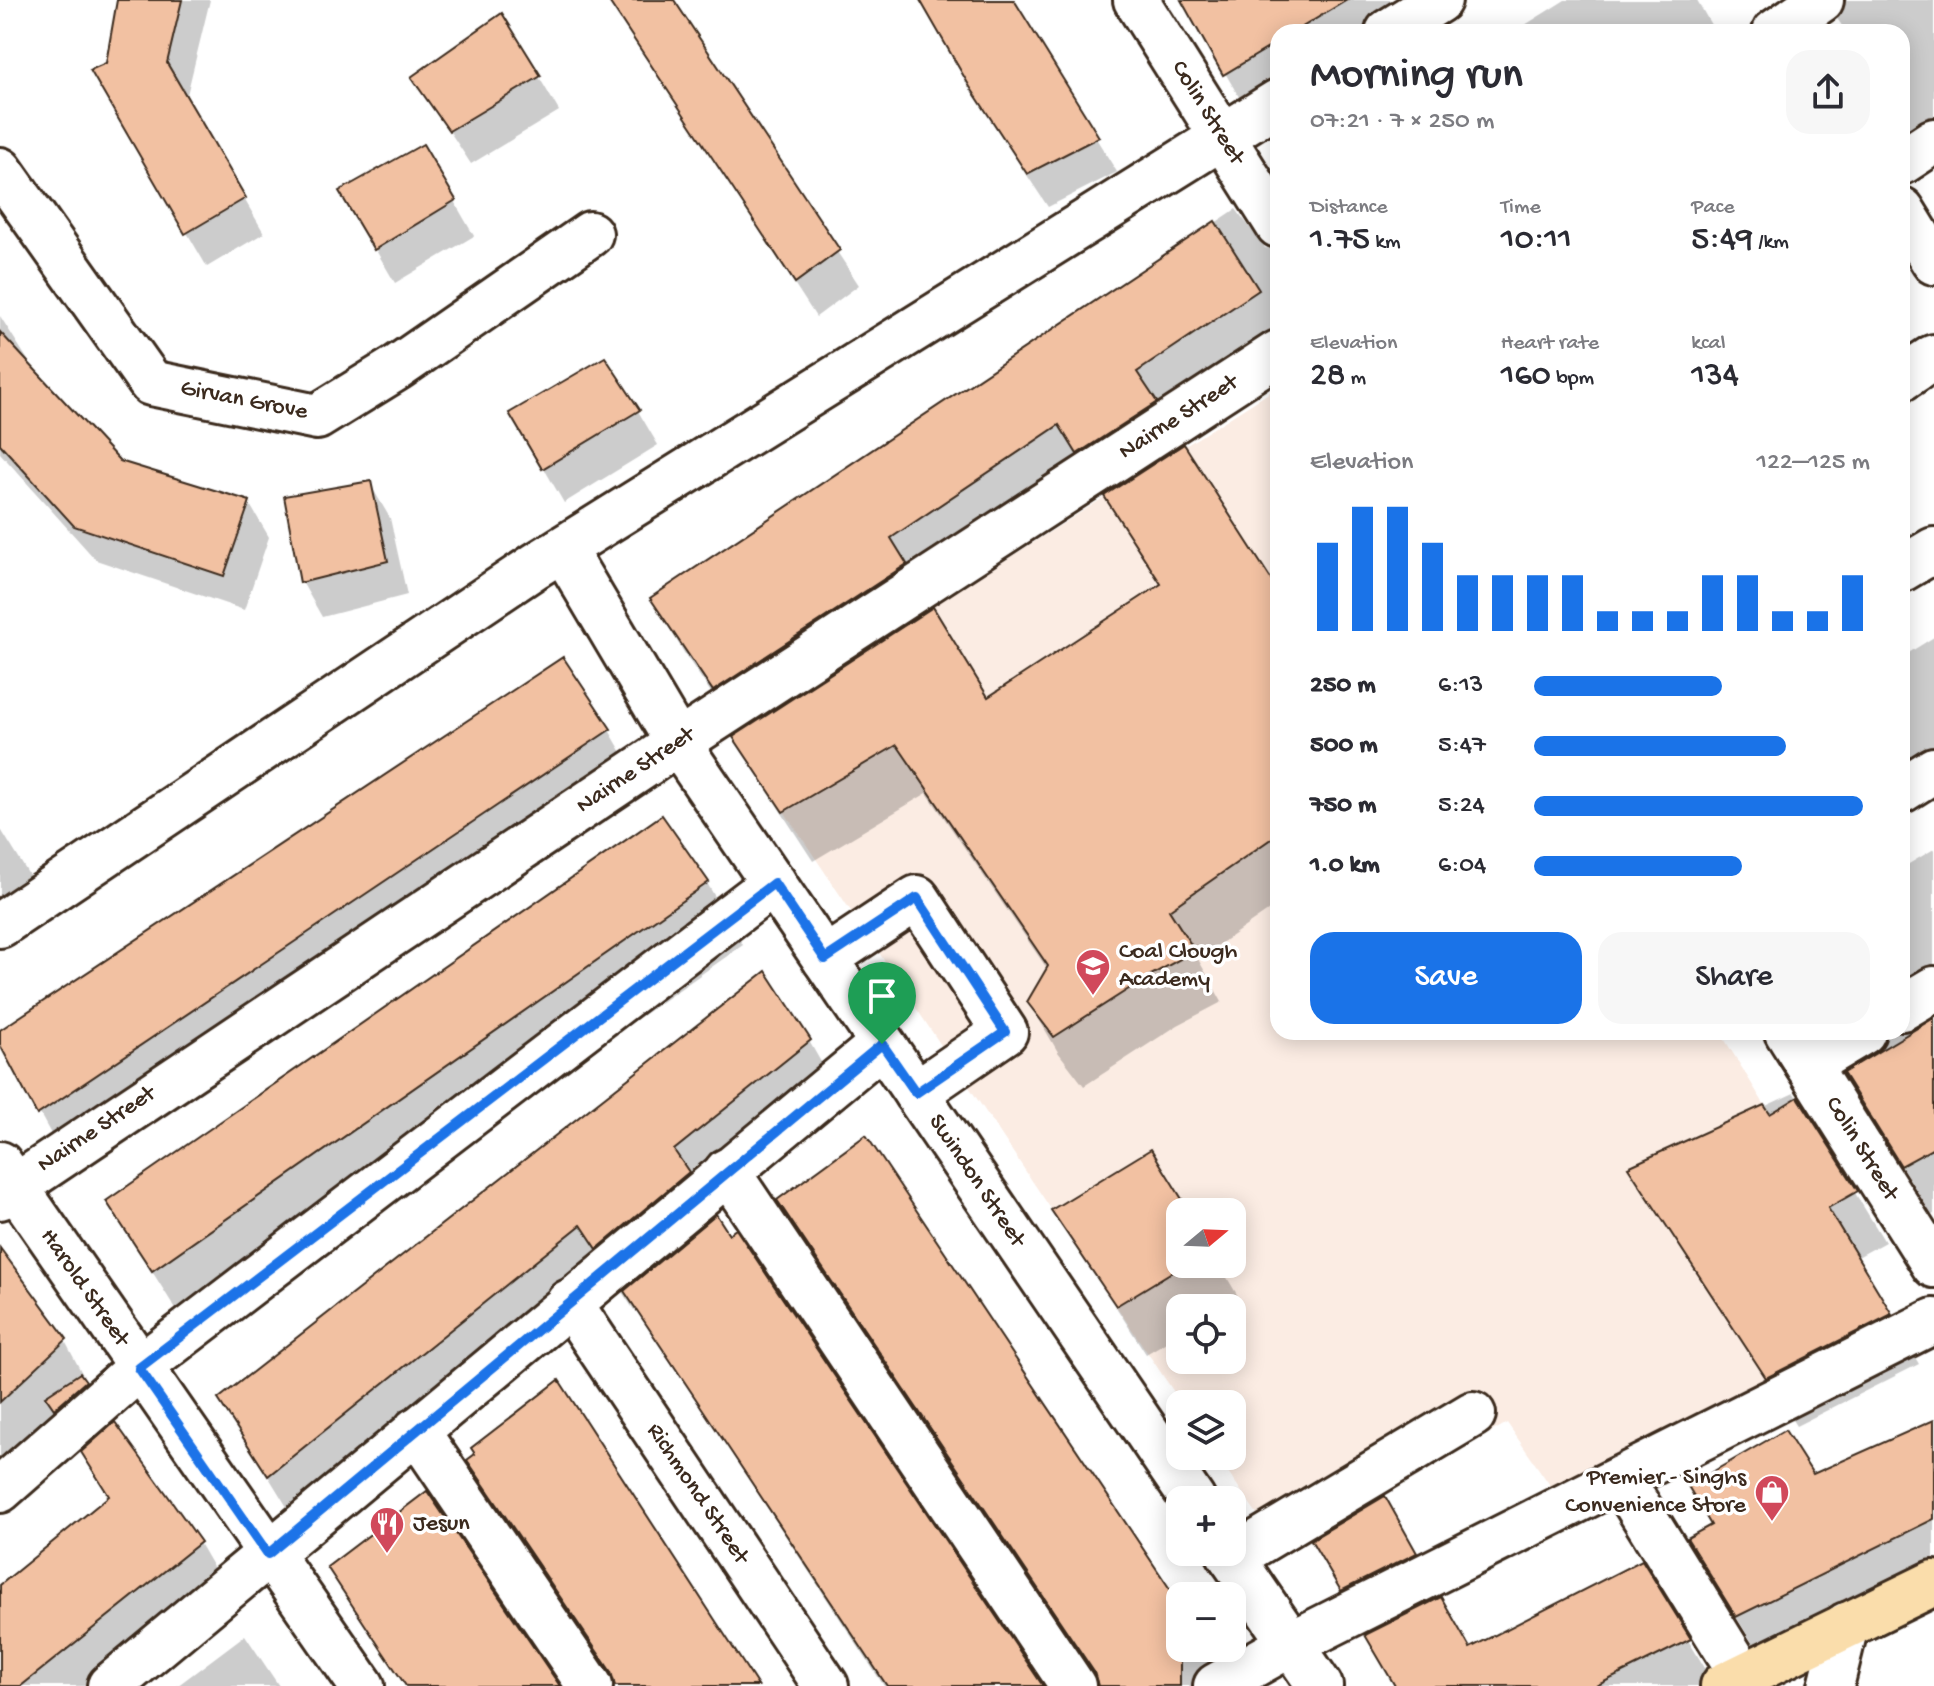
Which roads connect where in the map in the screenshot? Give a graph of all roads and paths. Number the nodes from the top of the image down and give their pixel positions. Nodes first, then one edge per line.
1 (1136, 0) edge
2 (1439, 0) edge
3 (1401, 24) edge
4 (1270, 107) edge
5 (1222, 137) junction
6 (1934, 141) edge
7 (1910, 157) edge
8 (0, 170) edge
9 (1270, 212) edge
10 (1910, 223) edge
11 (590, 234) dead end
12 (1934, 262) edge
13 (1934, 357) edge
14 (1270, 358) edge
15 (1910, 373) edge
16 (563, 549) junction
17 (1934, 550) edge
18 (1910, 564) edge
19 (678, 743) junction
20 (1934, 770) edge
21 (1910, 785) edge
22 (774, 883) junction
23 (0, 925) edge
24 (825, 959) junction
25 (1934, 989) edge
26 (1910, 1003) edge
27 (1830, 1040) edge
28 (882, 1044) junction
29 (1798, 1048) edge
30 (916, 1093) junction
31 (727, 1171) junction
32 (4, 1182) edge
33 (1921, 1218) edge
34 (1934, 1265) edge
35 (569, 1302) junction
36 (1934, 1321) edge
37 (139, 1368) junction
38 (1473, 1414) dead end
39 (416, 1430) junction
40 (1621, 1479) junction
41 (1183, 1486) edge
42 (0, 1490) edge
43 (1246, 1546) edge
44 (268, 1554) junction
45 (1238, 1566) edge
46 (1934, 1583) edge
47 (1846, 1625) junction
48 (1291, 1644) junction
49 (1733, 1681) edge
50 (110, 1686) edge
51 (362, 1686) edge
52 (590, 1686) edge
53 (826, 1686) edge
54 (1073, 1686) edge
55 (1216, 1686) edge
56 (1320, 1686) edge
57 (1831, 1686) edge

1 - 5 street, Colin Street
2 - 3 street
4 - 5 street
5 - 9 street, Colin Street
5 - 16 street
6 - 7 street
8 - 11 street, Girvan Grove
10 - 12 street
13 - 15 street
14 - 19 street, Nairne Street
16 - 19 street, Swindon Street
16 - 23 street
17 - 18 street
19 - 22 street, Swindon Street
19 - 32 street, Nairne Street
20 - 21 street
22 - 24 street, Swindon Street
22 - 37 street
24 - 28 street, Swindon Street
24 - 30 street
25 - 26 street
27 - 29 street
28 - 30 street, Swindon Street
28 - 31 street
29 - 33 street, Colin Street
30 - 41 street, Swindon Street
31 - 35 street
31 - 54 street
32 - 37 street, Harold Street
33 - 34 street, Colin Street
35 - 39 street
35 - 53 street, Richmond Street
36 - 40 street
37 - 42 street
37 - 44 street, Harold Street
38 - 43 street
39 - 44 street
39 - 52 street
40 - 48 street
40 - 49 street
44 - 50 street
44 - 51 street, Harold Street
45 - 48 street
46 - 47 main road
47 - 49 main road
47 - 57 street
48 - 55 street
48 - 56 street

